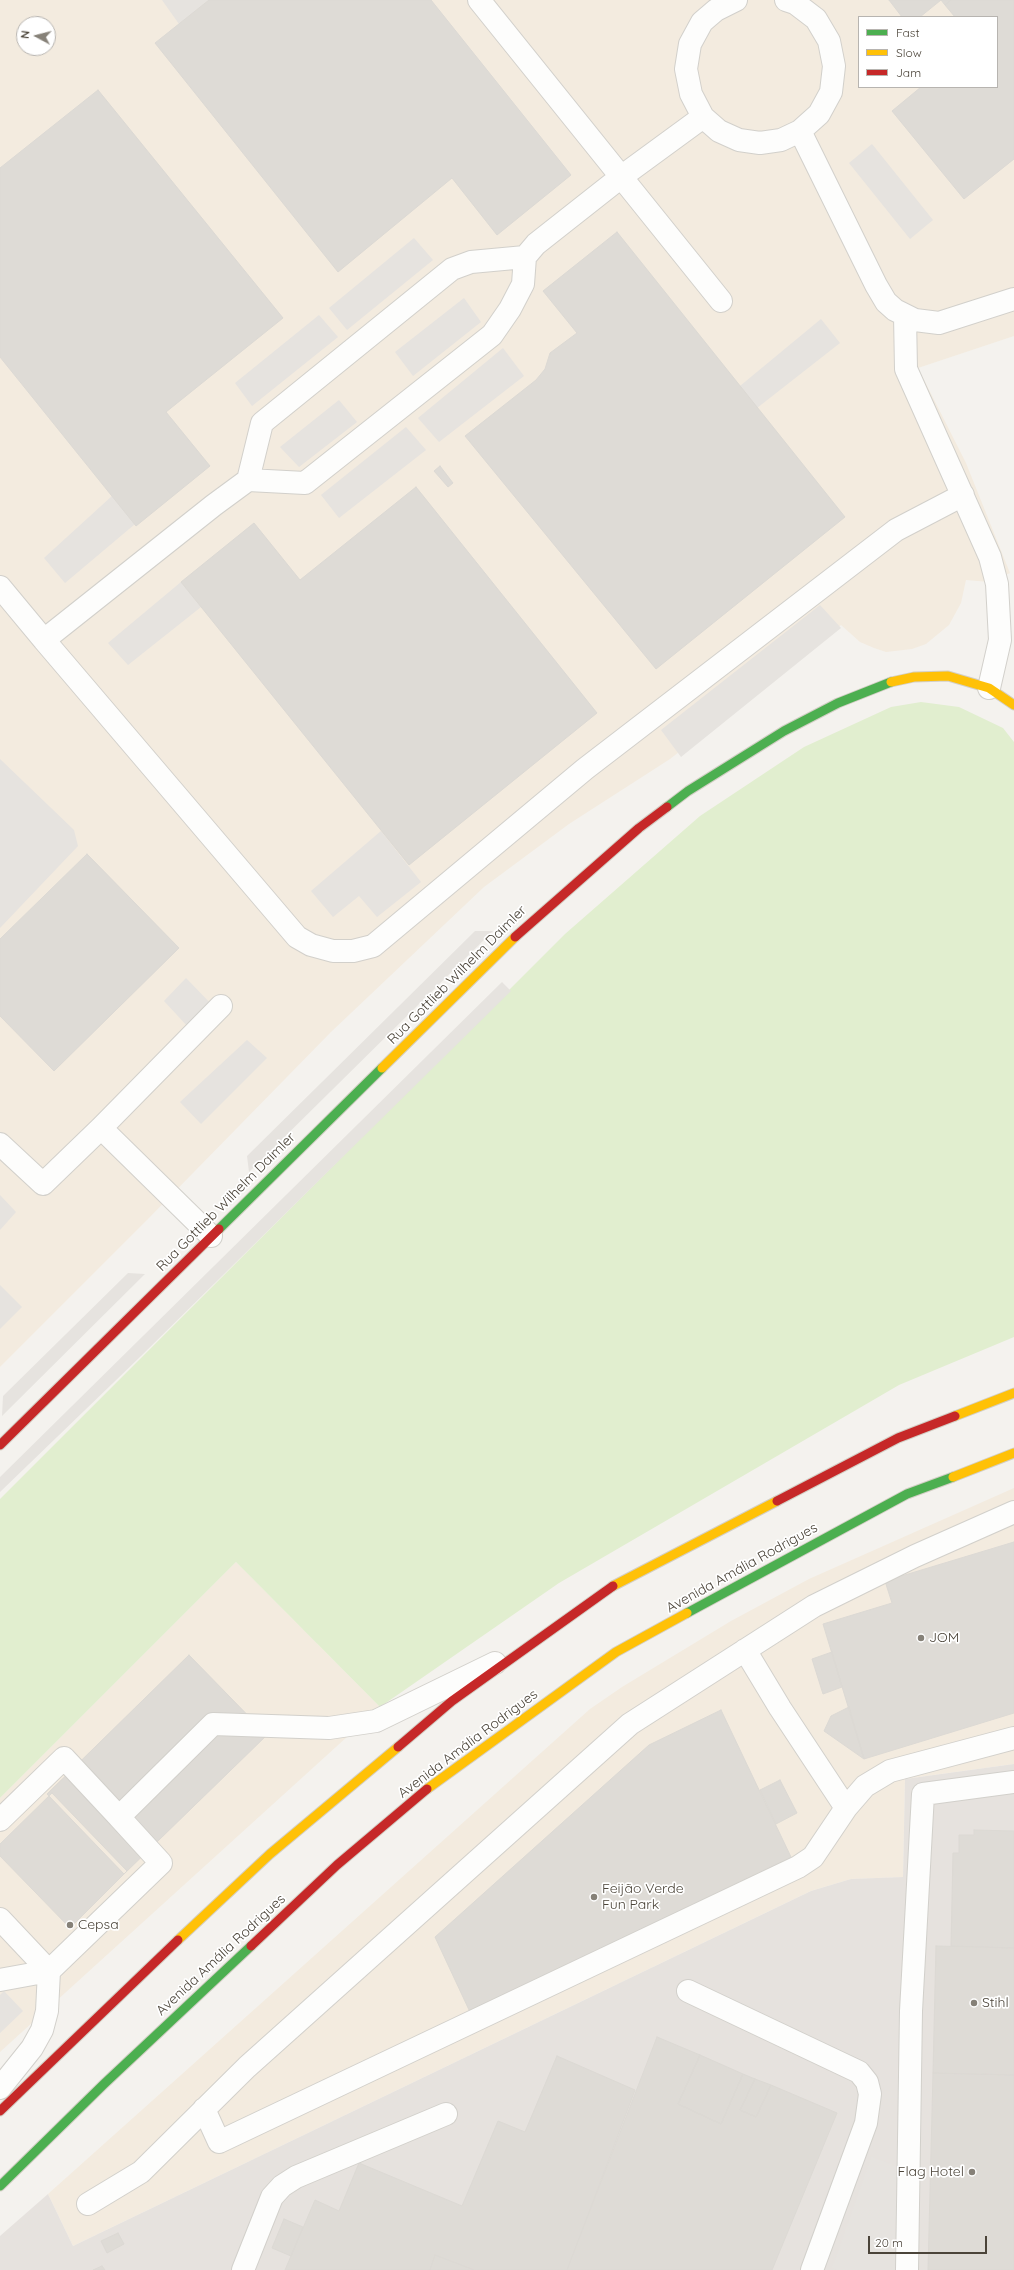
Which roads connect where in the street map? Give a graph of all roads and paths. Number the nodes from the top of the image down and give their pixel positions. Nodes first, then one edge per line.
1 (478, 0) edge
2 (736, 0) edge
3 (786, 0) edge
4 (710, 5) edge
5 (703, 117) junction
6 (800, 131) junction
7 (621, 177) junction
8 (525, 257) junction
9 (1014, 299) edge
10 (721, 301) dead end
11 (905, 316) junction
12 (248, 480) junction
13 (963, 495) junction
14 (0, 587) edge
15 (44, 640) junction
16 (989, 688) junction
17 (1014, 705) edge
18 (221, 1006) dead end
19 (101, 1128) junction
20 (0, 1144) edge
21 (211, 1236) junction
22 (1014, 1393) edge
23 (0, 1445) edge
24 (1014, 1454) edge
25 (1014, 1512) edge
26 (528, 1647) junction
27 (746, 1650) junction
28 (1014, 1738) edge
29 (1014, 1782) edge
30 (846, 1808) junction
31 (119, 1817) junction
32 (0, 1820) edge
33 (0, 1919) edge
34 (49, 1971) junction
35 (0, 1980) edge
36 (688, 1991) dead end
37 (0, 2088) edge
38 (204, 2109) junction
39 (0, 2111) edge
40 (446, 2114) dead end
41 (0, 2186) edge
42 (88, 2204) dead end
43 (243, 2270) edge
44 (812, 2270) edge
45 (907, 2270) edge

1 - 7 lane
2 - 4 lane
3 - 6 lane
4 - 5 lane
5 - 6 lane
5 - 7 lane
6 - 11 lane
7 - 8 lane
7 - 10 lane
8 - 12 lane
8 - 12 lane
9 - 11 lane
11 - 13 lane
12 - 15 lane
13 - 15 lane
13 - 16 lane
14 - 15 lane
16 - 17 main road, Rua Gottlieb Wilhelm Daimler
16 - 21 main road, Rua Gottlieb Wilhelm Daimler
18 - 19 lane
19 - 20 lane
19 - 21 lane
21 - 23 main road, Rua Gottlieb Wilhelm Daimler
22 - 26 main road
24 - 41 main road, Avenida Amália Rodrigues
25 - 27 lane
26 - 31 lane
26 - 39 main road
27 - 30 lane
27 - 38 lane
28 - 30 lane
29 - 45 lane
30 - 38 lane
31 - 32 lane
31 - 34 lane
33 - 34 lane
34 - 35 lane
34 - 37 lane
36 - 44 lane
38 - 42 lane
40 - 43 lane

